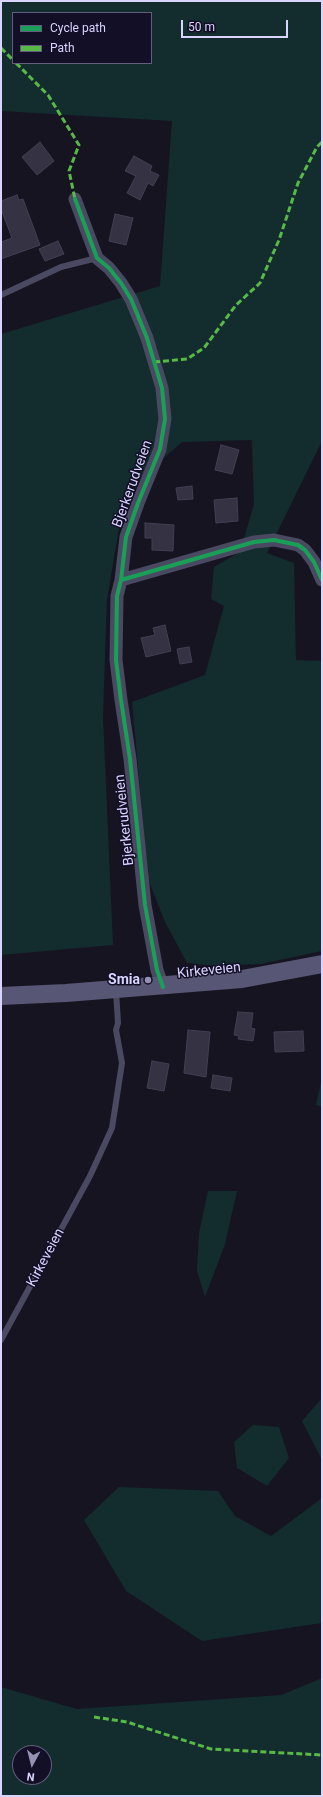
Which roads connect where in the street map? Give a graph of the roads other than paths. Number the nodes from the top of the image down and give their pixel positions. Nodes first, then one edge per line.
1 (75, 199) dead end
2 (97, 258) junction
3 (1, 295) edge
4 (121, 580) junction
5 (322, 580) edge
6 (322, 964) edge
7 (163, 987) junction
8 (116, 990) junction
9 (1, 996) edge
10 (1, 1340) edge

1 - 2 street, Bjerkerudveien
2 - 3 lane
2 - 4 street, Bjerkerudveien
4 - 5 street
4 - 7 street, Bjerkerudveien
6 - 7 main road, Kirkeveien
7 - 8 main road, Kirkeveien
8 - 9 main road, Kirkeveien
8 - 10 lane, Kirkeveien

